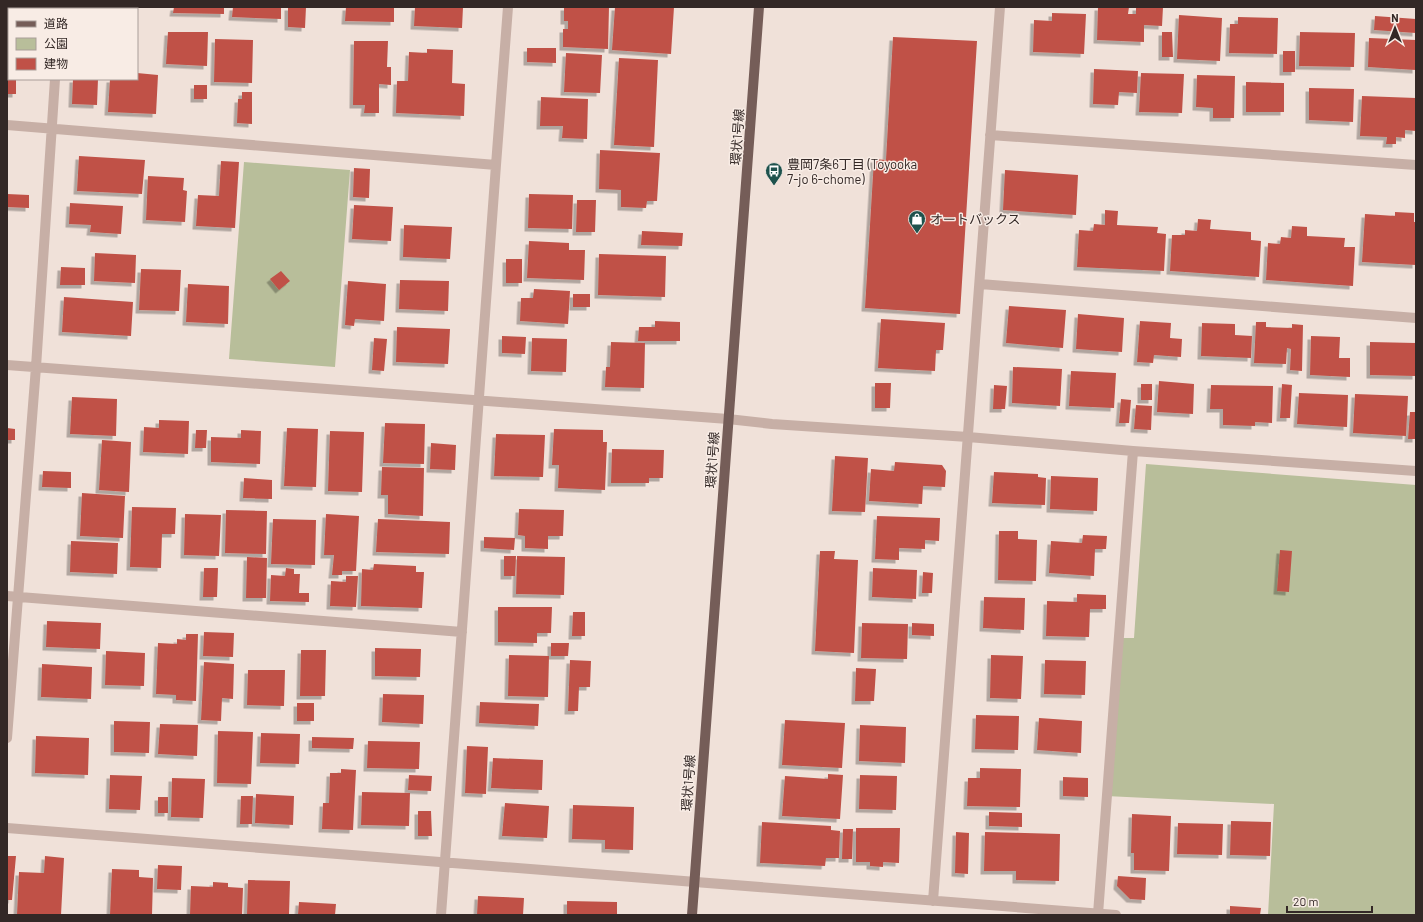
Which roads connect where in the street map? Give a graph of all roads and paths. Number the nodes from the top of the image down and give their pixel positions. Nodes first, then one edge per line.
1 (508, 7) edge
2 (760, 7) edge
3 (1000, 7) edge
4 (55, 80) edge
5 (7, 125) edge
6 (52, 128) junction
7 (990, 135) junction
8 (496, 164) junction
9 (1416, 165) edge
10 (980, 284) junction
11 (1416, 318) edge
12 (7, 365) edge
13 (36, 367) junction
14 (480, 400) junction
15 (728, 419) junction
16 (968, 437) junction
17 (1133, 451) junction
18 (1416, 470) edge
19 (7, 596) edge
20 (18, 597) junction
21 (462, 632) junction
22 (7, 738) edge
23 (7, 828) edge
24 (445, 862) junction
25 (694, 881) junction
26 (933, 901) junction
27 (1098, 914) junction
28 (441, 915) edge
29 (692, 915) edge
30 (1116, 915) edge

1 - 8 street
2 - 15 main road, 環状1号線
3 - 7 street
4 - 6 street
5 - 6 street
6 - 8 street
6 - 13 street
7 - 9 street
7 - 10 street
8 - 14 street
10 - 11 street
10 - 16 street
12 - 13 street
13 - 14 street
13 - 20 street
14 - 15 street
14 - 21 street
15 - 16 street
15 - 25 main road, 環状1号線
16 - 17 street
16 - 26 street
17 - 18 street
17 - 27 street
19 - 20 street
20 - 21 street
20 - 22 street
21 - 24 street
23 - 24 street
24 - 25 street
24 - 28 street
25 - 26 street
25 - 29 main road, 環状1号線
26 - 27 street
27 - 30 street

